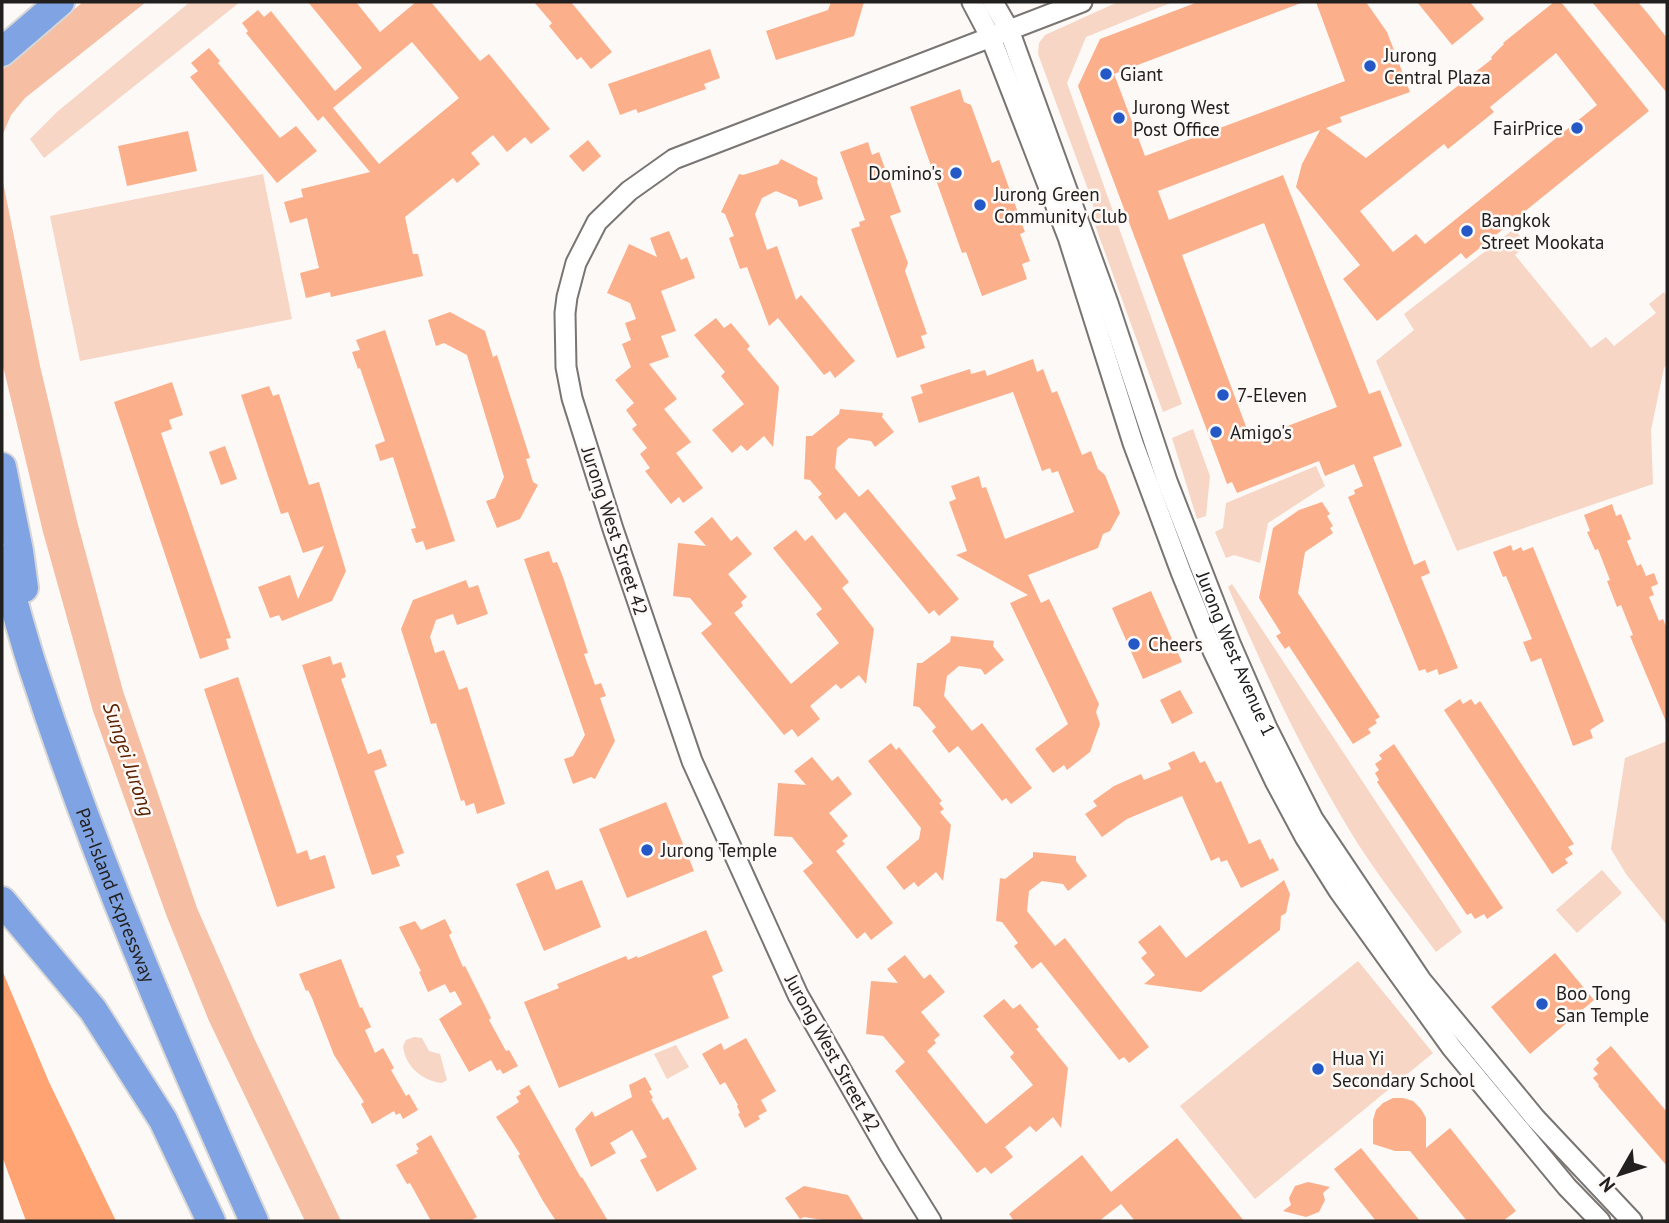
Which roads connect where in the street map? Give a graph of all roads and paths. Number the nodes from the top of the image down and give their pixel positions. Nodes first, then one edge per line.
1 (60, 2) edge
2 (972, 2) edge
3 (993, 2) edge
4 (1082, 2) edge
5 (1000, 34) junction
6 (2, 52) edge
7 (2, 467) edge
8 (2, 560) edge
9 (36, 677) junction
10 (2, 901) edge
11 (212, 1221) edge
12 (254, 1221) edge
13 (931, 1221) edge
14 (1600, 1221) edge
15 (1632, 1221) edge

1 - 6 highway
2 - 5 street, Jurong West Avenue 1
3 - 5 street, Jurong West Avenue 1
4 - 5 street, Jurong West Street 42
5 - 13 street, Jurong West Street 42
5 - 14 street, Jurong West Avenue 1
5 - 15 street, Jurong West Avenue 1
7 - 9 highway
8 - 9 highway, Pan-Island Expressway
9 - 12 highway, Pan-Island Expressway
10 - 11 highway

